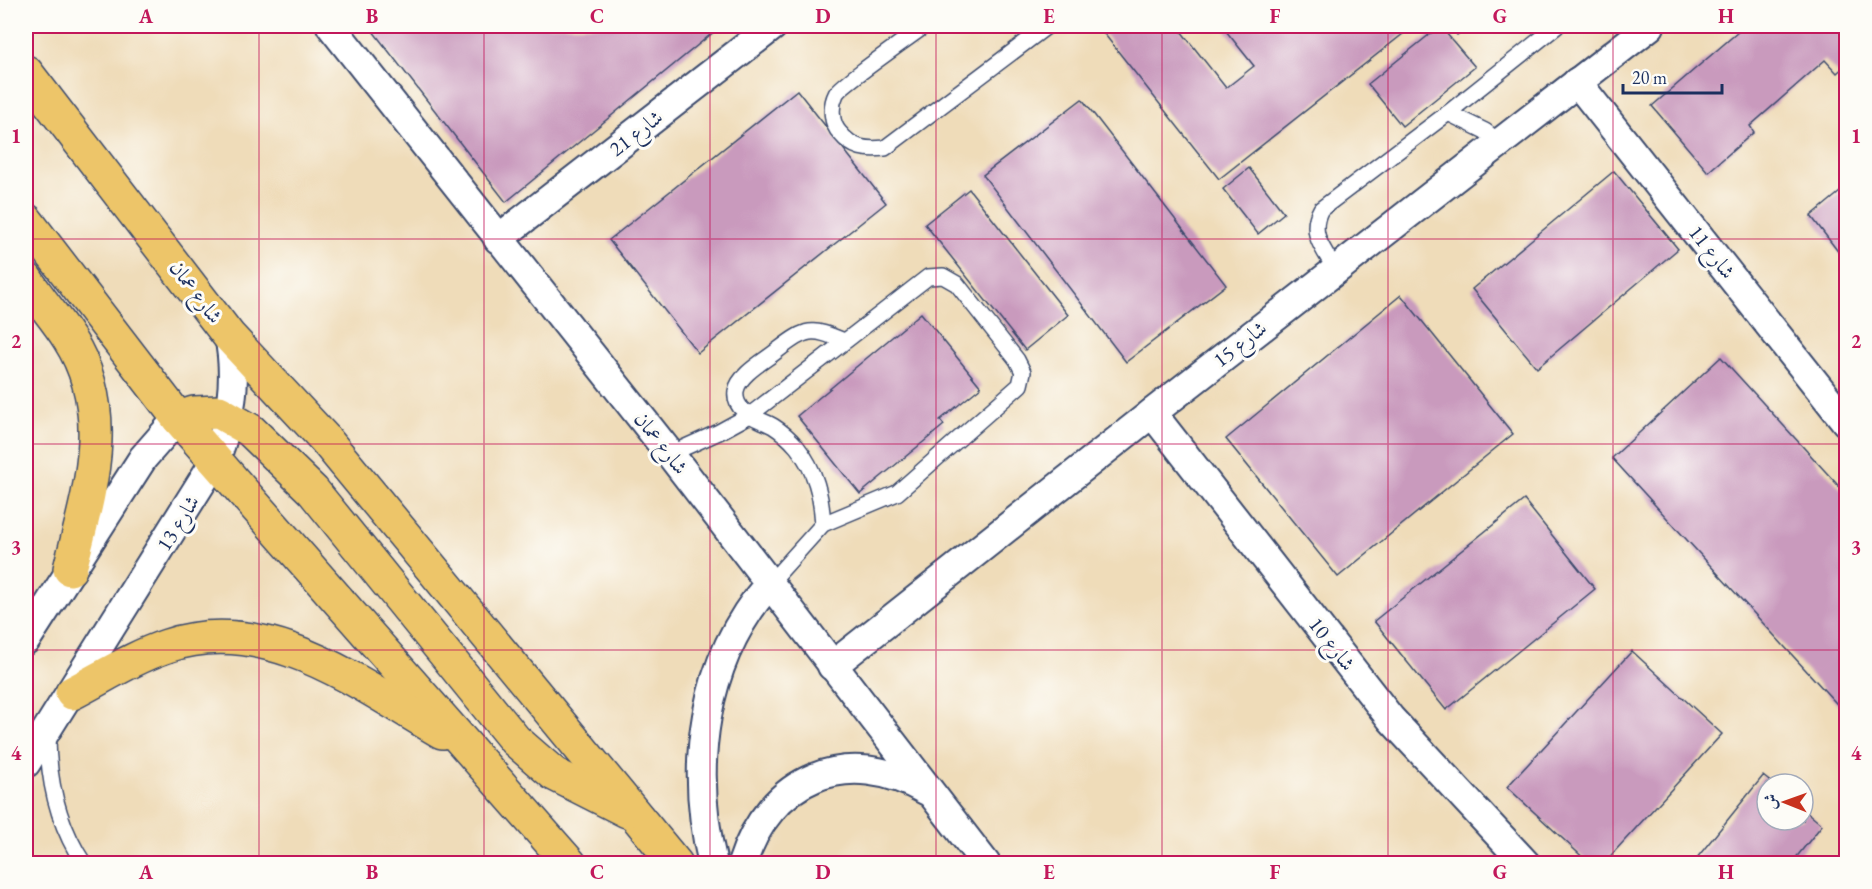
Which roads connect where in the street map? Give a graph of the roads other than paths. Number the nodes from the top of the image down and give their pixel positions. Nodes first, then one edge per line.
1 (331, 26) edge
2 (773, 26) edge
3 (924, 26) edge
4 (1047, 26) edge
5 (1557, 26) edge
6 (1650, 26) edge
7 (26, 72) edge
8 (1577, 82) junction
9 (1448, 113) junction
10 (1499, 142) junction
11 (26, 220) edge
12 (498, 239) junction
13 (1336, 270) junction
14 (26, 279) edge
15 (229, 336) junction
16 (844, 340) junction
17 (1152, 413) junction
18 (750, 415) junction
19 (230, 416) junction
20 (178, 418) junction
21 (1846, 422) edge
22 (670, 454) junction
23 (215, 461) junction
24 (823, 524) junction
25 (70, 569) junction
26 (769, 584) junction
27 (26, 640) edge
28 (832, 666) junction
29 (72, 693) junction
30 (48, 727) junction
31 (467, 746) junction
32 (26, 764) edge
33 (931, 793) junction
34 (637, 816) junction
35 (84, 864) edge
36 (570, 864) edge
37 (676, 864) edge
38 (713, 864) edge
39 (742, 864) edge
40 (986, 864) edge
41 (1526, 864) edge

1 - 12 street, شارع عمان
2 - 12 street, شارع 21
3 - 4 lane
5 - 9 lane
6 - 8 street, شارع 15
7 - 15 main road, شارع عمان
8 - 10 street, شارع 15
8 - 21 street, شارع 11
9 - 10 lane
9 - 13 lane
10 - 13 street, شارع 15
11 - 20 main road
12 - 22 street, شارع عمان
13 - 17 street, شارع 15
14 - 25 main road
15 - 19 street, شارع 13
15 - 34 main road, شارع عمان
16 - 18 lane
16 - 18 lane
16 - 24 lane
17 - 28 street, شارع 15
17 - 41 street, شارع 10
18 - 22 lane
18 - 24 lane
19 - 20 main road
19 - 23 street, شارع 13
19 - 34 main road
20 - 23 main road
20 - 25 street
22 - 26 street, شارع عمان
23 - 29 street, شارع 13
23 - 31 main road
24 - 26 lane
25 - 27 street
26 - 28 street, شارع عمان
26 - 38 street
28 - 33 street, شارع عمان
29 - 30 street, شارع 13
29 - 31 main road
30 - 32 street, شارع 13
30 - 35 lane
31 - 36 main road
33 - 39 street
33 - 40 street, شارع عمان
34 - 37 main road, شارع عمان

